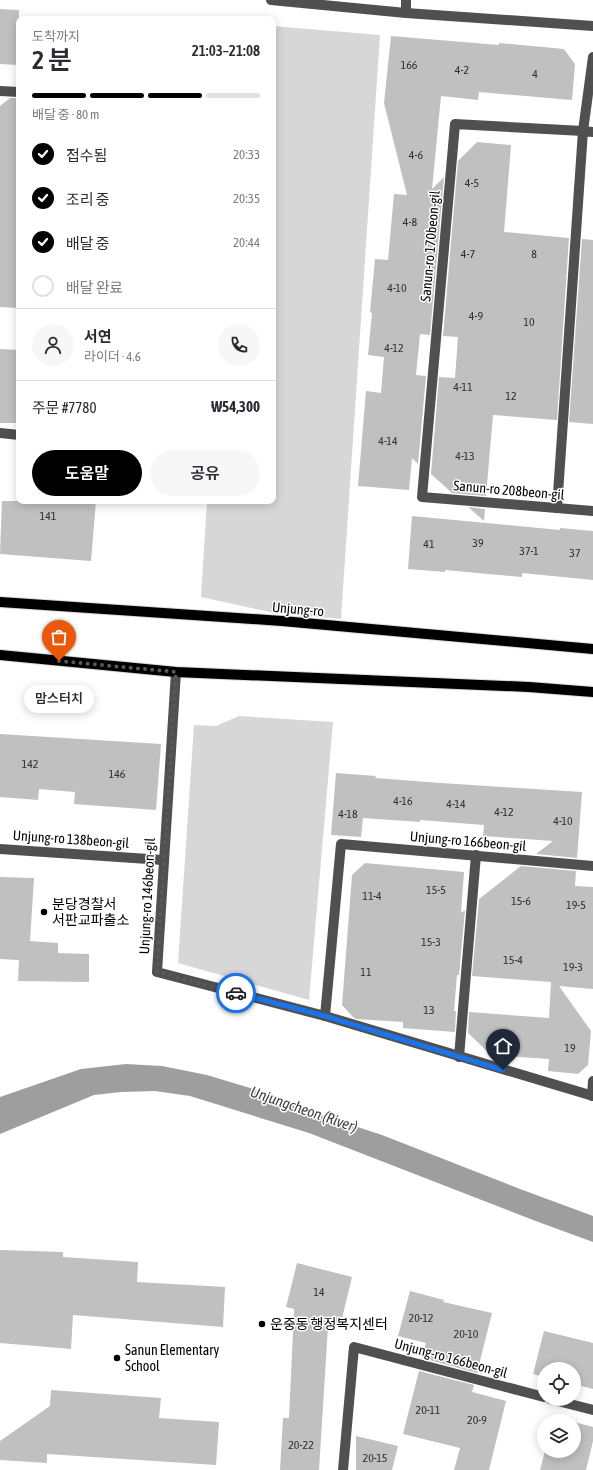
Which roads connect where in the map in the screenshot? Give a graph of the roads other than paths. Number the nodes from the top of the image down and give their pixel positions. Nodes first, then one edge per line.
1 (271, 0) edge
2 (406, 0) edge
3 (406, 13) junction
4 (593, 26) edge
5 (593, 57) edge
6 (0, 91) edge
7 (16, 92) edge
8 (588, 131) edge
9 (0, 433) edge
10 (16, 434) edge
11 (422, 497) joint
12 (557, 508) junction
13 (593, 511) edge
14 (0, 602) edge
15 (593, 649) edge
16 (0, 655) edge
17 (176, 672) junction
18 (593, 692) edge
19 (0, 849) edge
20 (476, 856) junction
21 (163, 860) junction
22 (593, 866) edge
23 (325, 1016) junction
24 (459, 1057) junction
25 (593, 1081) edge
26 (592, 1096) edge
27 (537, 1396) edge
28 (577, 1406) edge
29 (593, 1410) edge
30 (342, 1470) edge

1 - 3 street
2 - 3 street
3 - 4 street
5 - 8 street
6 - 7 street
8 - 11 street, Sanun-ro 170beon-gil
8 - 12 street
9 - 10 street
11 - 12 street, Sanun-ro 208beon-gil
12 - 13 street, Sanun-ro 208beon-gil
14 - 15 main road, Unjung-ro
16 - 17 main road
17 - 18 main road
17 - 21 street, Unjung-ro 146beon-gil
19 - 21 street, Unjung-ro 138beon-gil
20 - 22 street, Unjung-ro 166beon-gil
20 - 23 street, Unjung-ro 166beon-gil
20 - 24 street
21 - 23 street, Unjung-ro 146beon-gil
23 - 24 street, Unjung-ro 146beon-gil
24 - 26 street, Unjung-ro 146beon-gil
25 - 26 street, Unjung-ro 146beon-gil
27 - 30 street, Unjung-ro 166beon-gil
28 - 29 street

